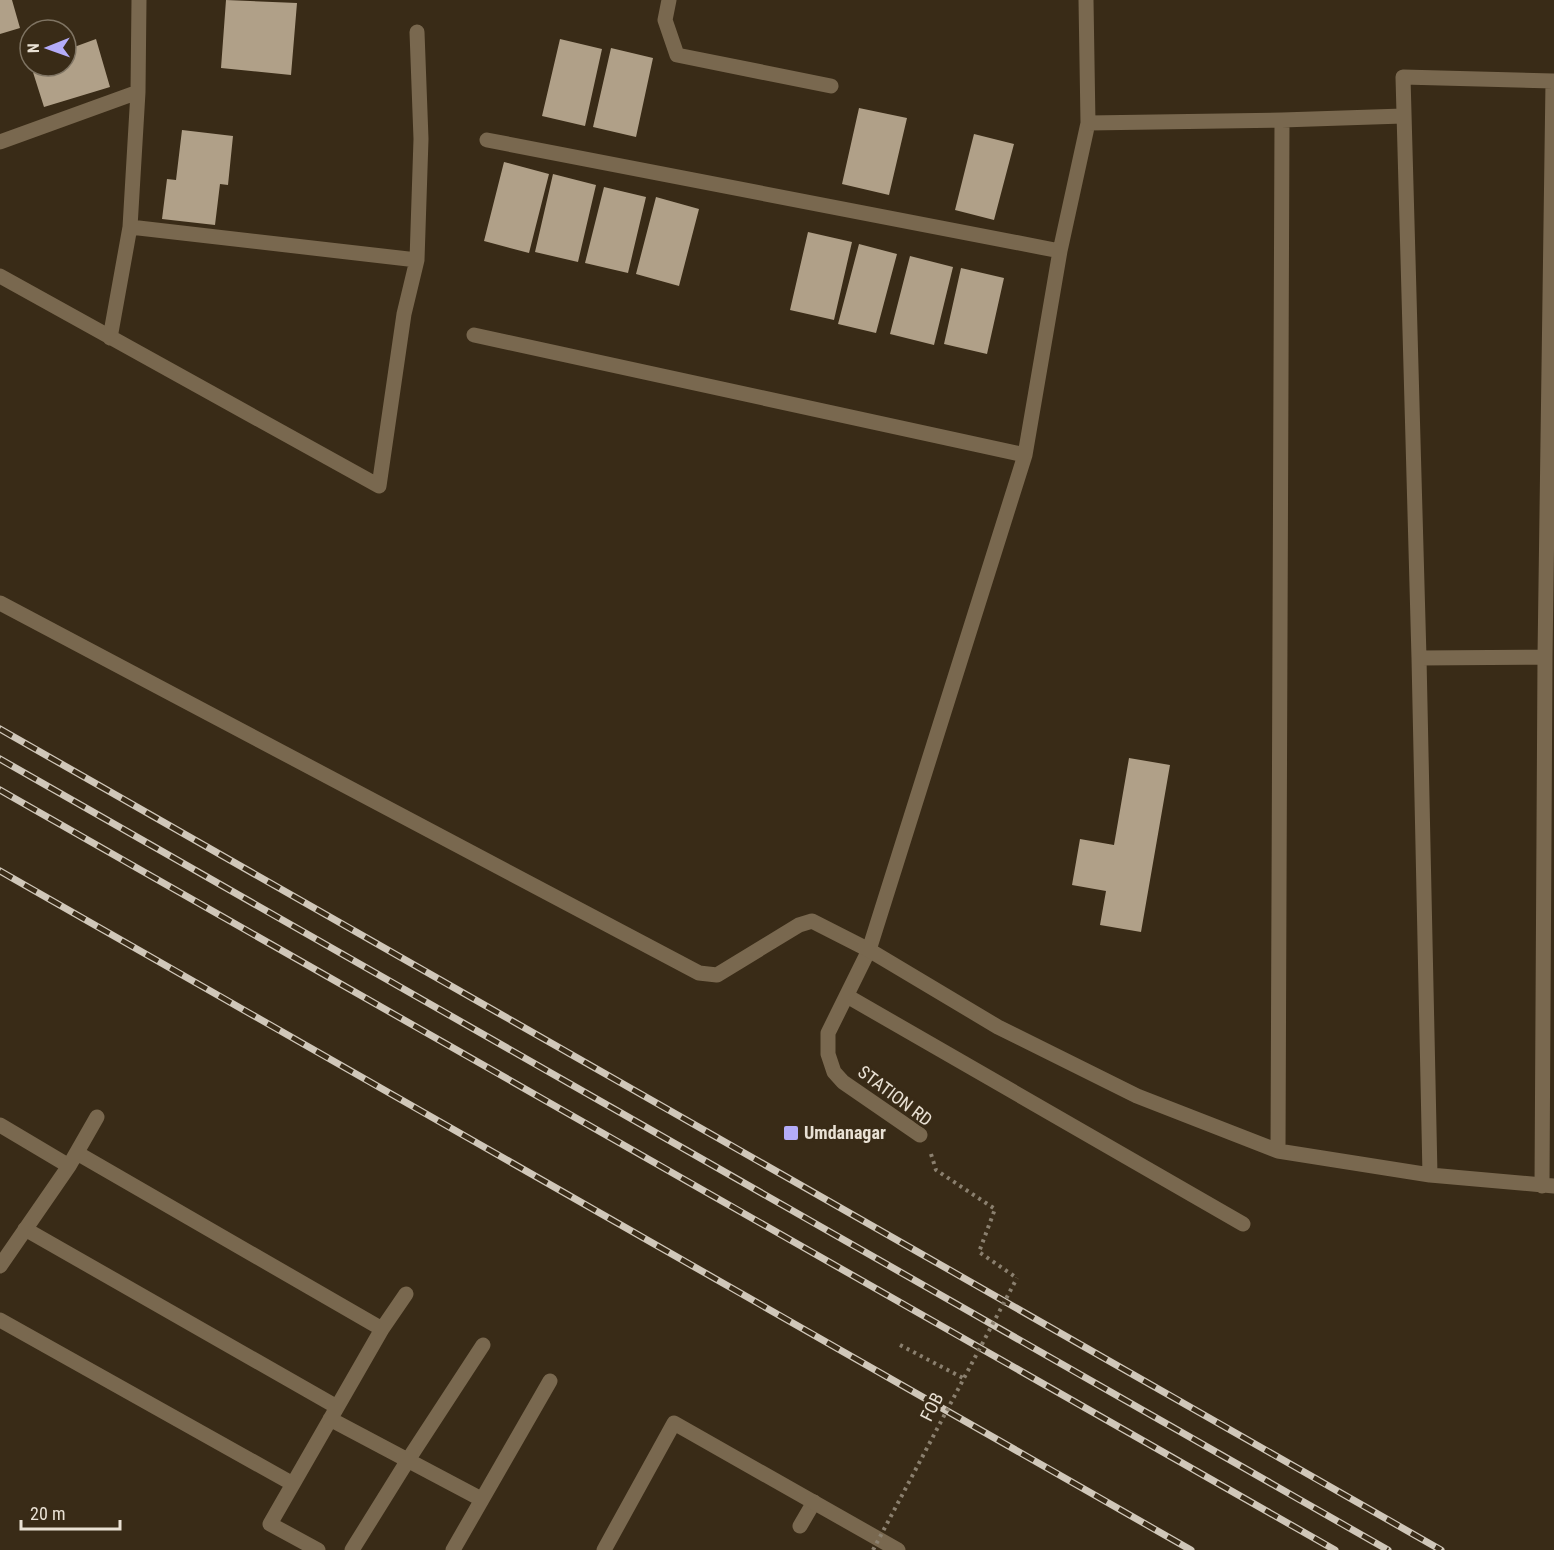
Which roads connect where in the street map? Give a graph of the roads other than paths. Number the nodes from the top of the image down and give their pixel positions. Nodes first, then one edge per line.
1 (140, 0) edge
2 (669, 0) edge
3 (1086, 0) edge
4 (417, 32) dead end
5 (831, 86) dead end
6 (138, 92) junction
7 (1403, 116) junction
8 (1282, 120) junction
9 (1088, 123) junction
10 (487, 140) dead end
11 (0, 142) edge
12 (130, 227) junction
13 (1060, 251) junction
14 (417, 260) junction
15 (0, 276) edge
16 (474, 335) dead end
17 (110, 338) junction
18 (1025, 455) junction
19 (1551, 558) edge
20 (0, 603) edge
21 (1545, 657) junction
22 (1419, 658) junction
23 (1550, 766) edge
24 (869, 950) junction
25 (847, 996) junction
26 (1549, 1039) edge
27 (98, 1117) dead end
28 (0, 1125) edge
29 (920, 1135) road end
30 (1278, 1151) junction
31 (73, 1160) junction
32 (1430, 1175) junction
33 (1548, 1186) edge
34 (1243, 1224) dead end
35 (25, 1229) junction
36 (5, 1247) edge
37 (0, 1266) edge
38 (406, 1294) dead end
39 (0, 1320) edge
40 (382, 1329) junction
41 (483, 1345) dead end
42 (550, 1381) dead end
43 (334, 1413) junction
44 (408, 1460) junction
45 (292, 1484) junction
46 (481, 1499) junction
47 (814, 1502) junction
48 (800, 1526) dead end
49 (318, 1550) edge
50 (352, 1550) edge
51 (453, 1550) edge
52 (604, 1550) edge
53 (898, 1550) edge

1 - 6 street
2 - 5 street
3 - 9 street, STATION RD
4 - 14 street
6 - 11 street
6 - 12 street
7 - 8 street
7 - 19 street
7 - 22 street
8 - 9 street
8 - 30 street
9 - 13 street, STATION RD
10 - 13 street
12 - 14 street
12 - 17 street
13 - 18 street, STATION RD
14 - 17 street
15 - 17 street
16 - 18 street
18 - 24 street, STATION RD
19 - 21 street
20 - 24 street
21 - 22 street
21 - 23 street
22 - 32 street
23 - 26 street
24 - 25 street, STATION RD
24 - 30 street
25 - 29 street, STATION RD
25 - 34 street
26 - 33 street
27 - 31 street
28 - 31 street
30 - 32 street
31 - 35 street
31 - 40 street
32 - 33 street
35 - 36 street
35 - 43 street
36 - 37 street
38 - 40 street
39 - 45 street
40 - 43 street
41 - 44 street
42 - 46 street
43 - 44 street
43 - 45 street
44 - 46 street
44 - 50 street
45 - 49 street
46 - 51 street
47 - 48 street
47 - 52 street
47 - 53 street

